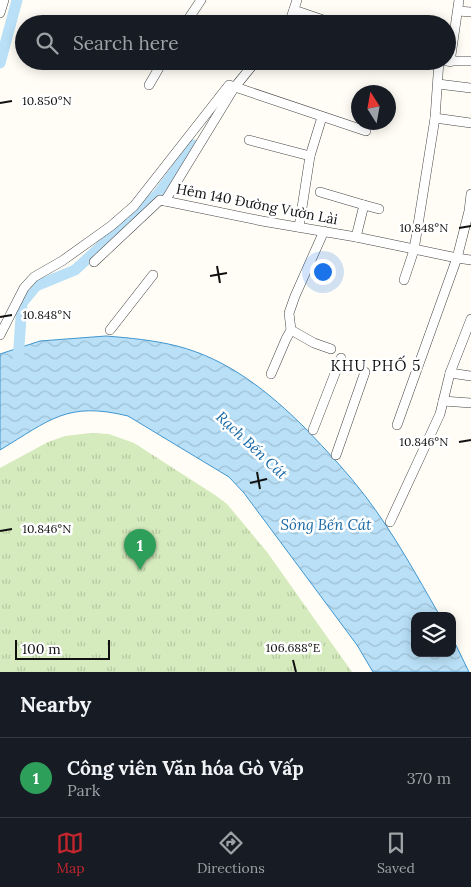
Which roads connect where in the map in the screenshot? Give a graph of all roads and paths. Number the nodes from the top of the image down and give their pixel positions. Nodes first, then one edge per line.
1 (4, 0) edge
2 (201, 0) edge
3 (297, 0) edge
4 (459, 0) edge
5 (294, 10) junction
6 (458, 11) junction
7 (471, 12) edge
8 (0, 13) edge
9 (190, 15) edge
10 (292, 15) edge
11 (309, 15) edge
12 (456, 21) edge
13 (471, 61) edge
14 (456, 62) edge
15 (157, 70) edge
16 (249, 70) edge
17 (439, 70) edge
18 (438, 84) junction
19 (149, 85) dead end
20 (234, 88) junction
21 (471, 88) edge
22 (322, 116) junction
23 (435, 118) junction
24 (471, 123) edge
25 (366, 131) dead end
26 (249, 140) dead end
27 (310, 156) junction
28 (320, 192) dead end
29 (471, 194) edge
30 (165, 201) junction
31 (364, 205) junction
32 (379, 209) dead end
33 (299, 227) junction
34 (324, 231) junction
35 (356, 237) junction
36 (414, 250) junction
37 (457, 258) junction
38 (471, 260) edge
39 (94, 262) dead end
40 (153, 275) dead end
41 (404, 280) dead end
42 (471, 319) edge
43 (110, 330) dead end
44 (291, 330) junction
45 (468, 334) edge
46 (0, 335) edge
47 (330, 349) dead end
48 (341, 358) dead end
49 (365, 372) dead end
50 (450, 373) junction
51 (271, 374) dead end
52 (471, 376) edge
53 (443, 401) junction
54 (471, 403) edge
55 (397, 425) dead end
56 (313, 430) dead end
57 (336, 455) dead end
58 (390, 522) dead end

1 - 8 street
2 - 9 street
3 - 5 street
4 - 6 street
5 - 10 street
5 - 11 street
6 - 7 street
6 - 12 street
13 - 14 street
15 - 19 street
16 - 20 street
17 - 18 street
18 - 21 street
18 - 23 street
20 - 22 street
20 - 30 street, Hẻm 140 Đường Vườn Lài
20 - 46 street
22 - 25 street
22 - 27 street
23 - 24 street
23 - 36 street
26 - 27 street
27 - 33 street
28 - 31 street
29 - 37 street
30 - 33 street, Hẻm 140 Đường Vườn Lài
30 - 39 street
31 - 32 street
31 - 35 street
33 - 34 street, Hẻm 140 Đường Vườn Lài
34 - 35 street, Hẻm 140 Đường Vườn Lài
34 - 44 street
35 - 36 street, Hẻm 140 Đường Vườn Lài
36 - 37 street, Hẻm 140 Đường Vườn Lài
36 - 41 street
37 - 38 street, Hẻm 140 Đường Vườn Lài
37 - 55 street
40 - 43 street
42 - 45 street
44 - 47 street
44 - 51 street
45 - 50 street
48 - 56 street
49 - 57 street
50 - 52 street
50 - 53 street
53 - 54 street
53 - 58 street

